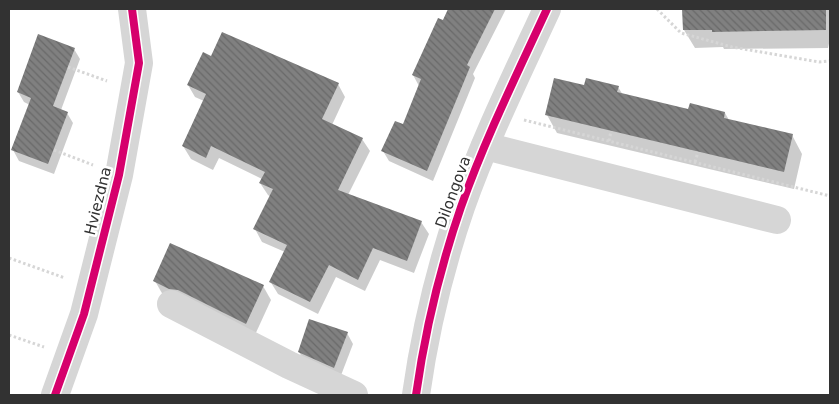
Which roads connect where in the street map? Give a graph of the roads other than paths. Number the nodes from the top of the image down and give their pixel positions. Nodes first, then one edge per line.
1 (132, 9) edge
2 (547, 9) edge
3 (485, 146) junction
4 (777, 220) dead end
5 (171, 304) dead end
6 (55, 395) edge
7 (354, 395) edge
8 (416, 395) edge

1 - 6 street, Hviezdna
2 - 3 street, Dilongova
3 - 4 street, Dilongova
3 - 8 street, Dilongova
5 - 7 street

